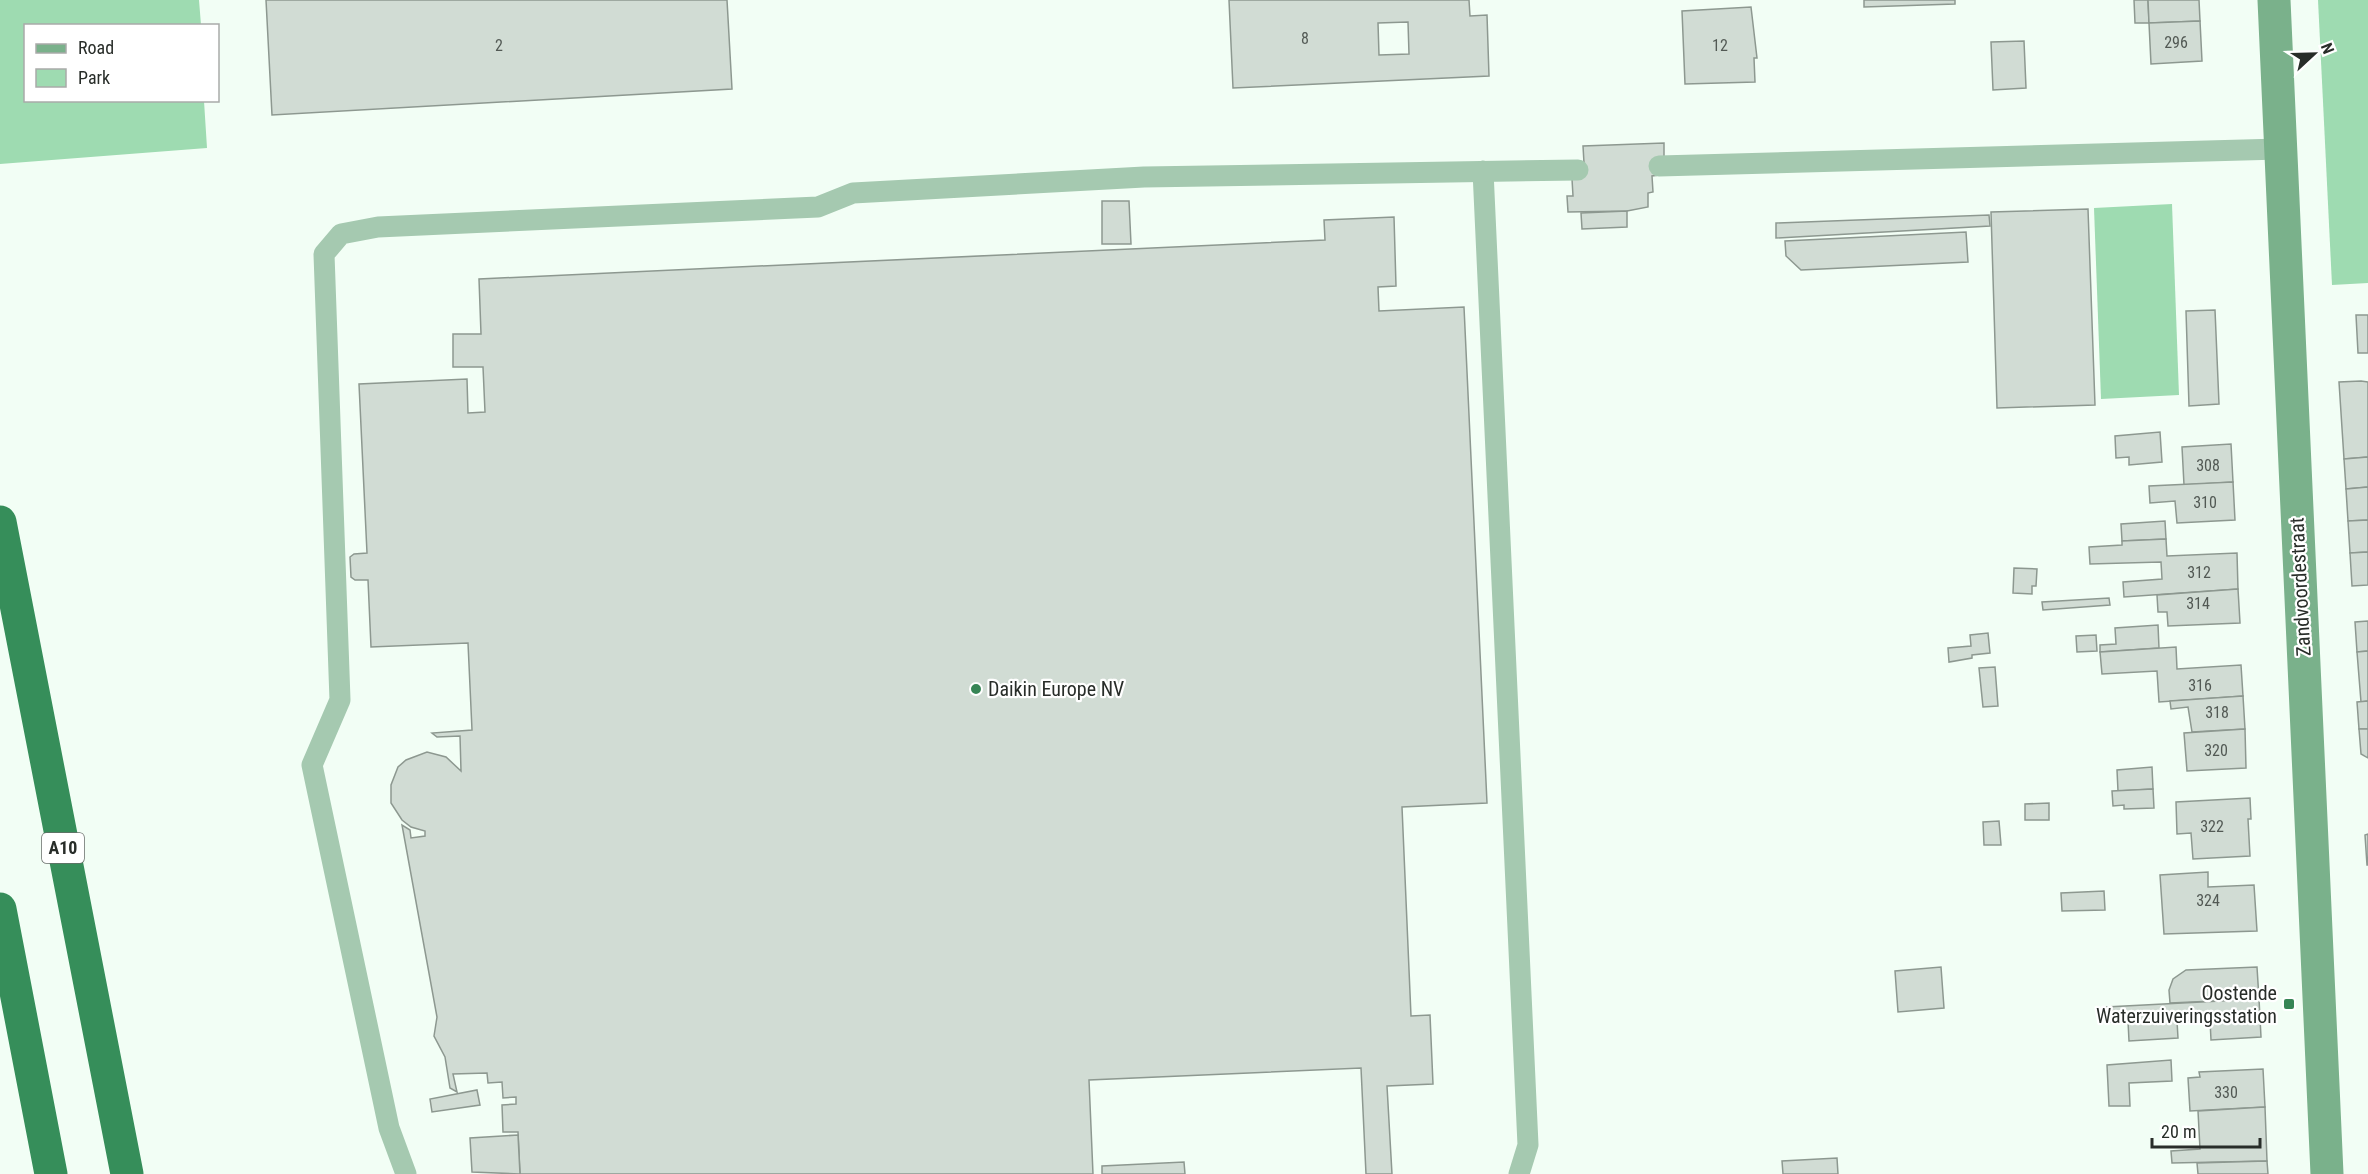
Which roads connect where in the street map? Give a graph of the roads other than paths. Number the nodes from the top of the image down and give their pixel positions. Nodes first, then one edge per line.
1 (2274, 0) edge
2 (2280, 149) junction
3 (1659, 166) dead end
4 (1578, 170) dead end
5 (1483, 171) junction
6 (0, 522) edge
7 (0, 909) edge
8 (1521, 1173) edge
9 (51, 1174) edge
10 (127, 1174) edge
11 (406, 1174) edge
12 (2327, 1174) edge

1 - 2 main road, Zandvoordestraat
2 - 3 lane
2 - 12 main road, Zandvoordestraat
4 - 5 lane
5 - 8 lane
5 - 11 lane
6 - 10 highway, A10
7 - 9 highway

